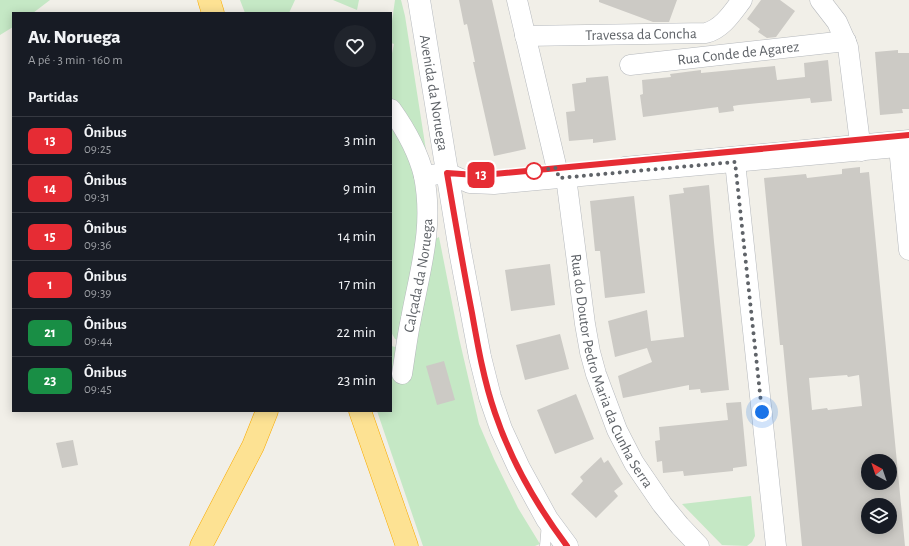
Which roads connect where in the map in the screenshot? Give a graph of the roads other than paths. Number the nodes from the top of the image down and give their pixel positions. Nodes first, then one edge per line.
1 (198, 0) edge
2 (209, 0) edge
3 (223, 0) edge
4 (419, 0) edge
5 (517, 0) edge
6 (742, 0) edge
7 (820, 0) edge
8 (201, 12) edge
9 (213, 12) edge
10 (227, 12) edge
11 (526, 36) junction
12 (846, 41) junction
13 (630, 65) dead end
14 (392, 111) edge
15 (906, 143) edge
16 (861, 145) junction
17 (735, 162) junction
18 (447, 173) junction
19 (560, 175) junction
20 (424, 176) junction
21 (909, 250) edge
22 (402, 374) dead end
23 (267, 412) edge
24 (346, 412) edge
25 (360, 412) edge
26 (547, 519) junction
27 (201, 546) edge
28 (393, 546) edge
29 (407, 546) edge
30 (545, 546) edge
31 (567, 546) edge
32 (699, 546) edge
33 (776, 546) edge

1 - 8 highway
2 - 9 highway
3 - 10 highway
4 - 18 main road, Avenida da Noruega
5 - 11 street, Rua do Doutor Pedro Maria da Cunha Serra
6 - 11 street, Travessa da Concha
7 - 12 street
11 - 19 street, Rua do Doutor Pedro Maria da Cunha Serra
12 - 13 street, Rua Conde de Agarez
12 - 16 street
14 - 20 street, Calçada da Noruega
15 - 16 street
15 - 21 street
16 - 17 street
16 - 19 lane
17 - 19 street
17 - 33 street
18 - 19 street
18 - 20 street
18 - 26 main road, Avenida da Noruega
19 - 32 street, Rua do Doutor Pedro Maria da Cunha Serra
20 - 22 street, Calçada da Noruega
23 - 27 highway
24 - 28 highway
25 - 29 highway
26 - 30 lane
26 - 31 main road, Avenida da Noruega

